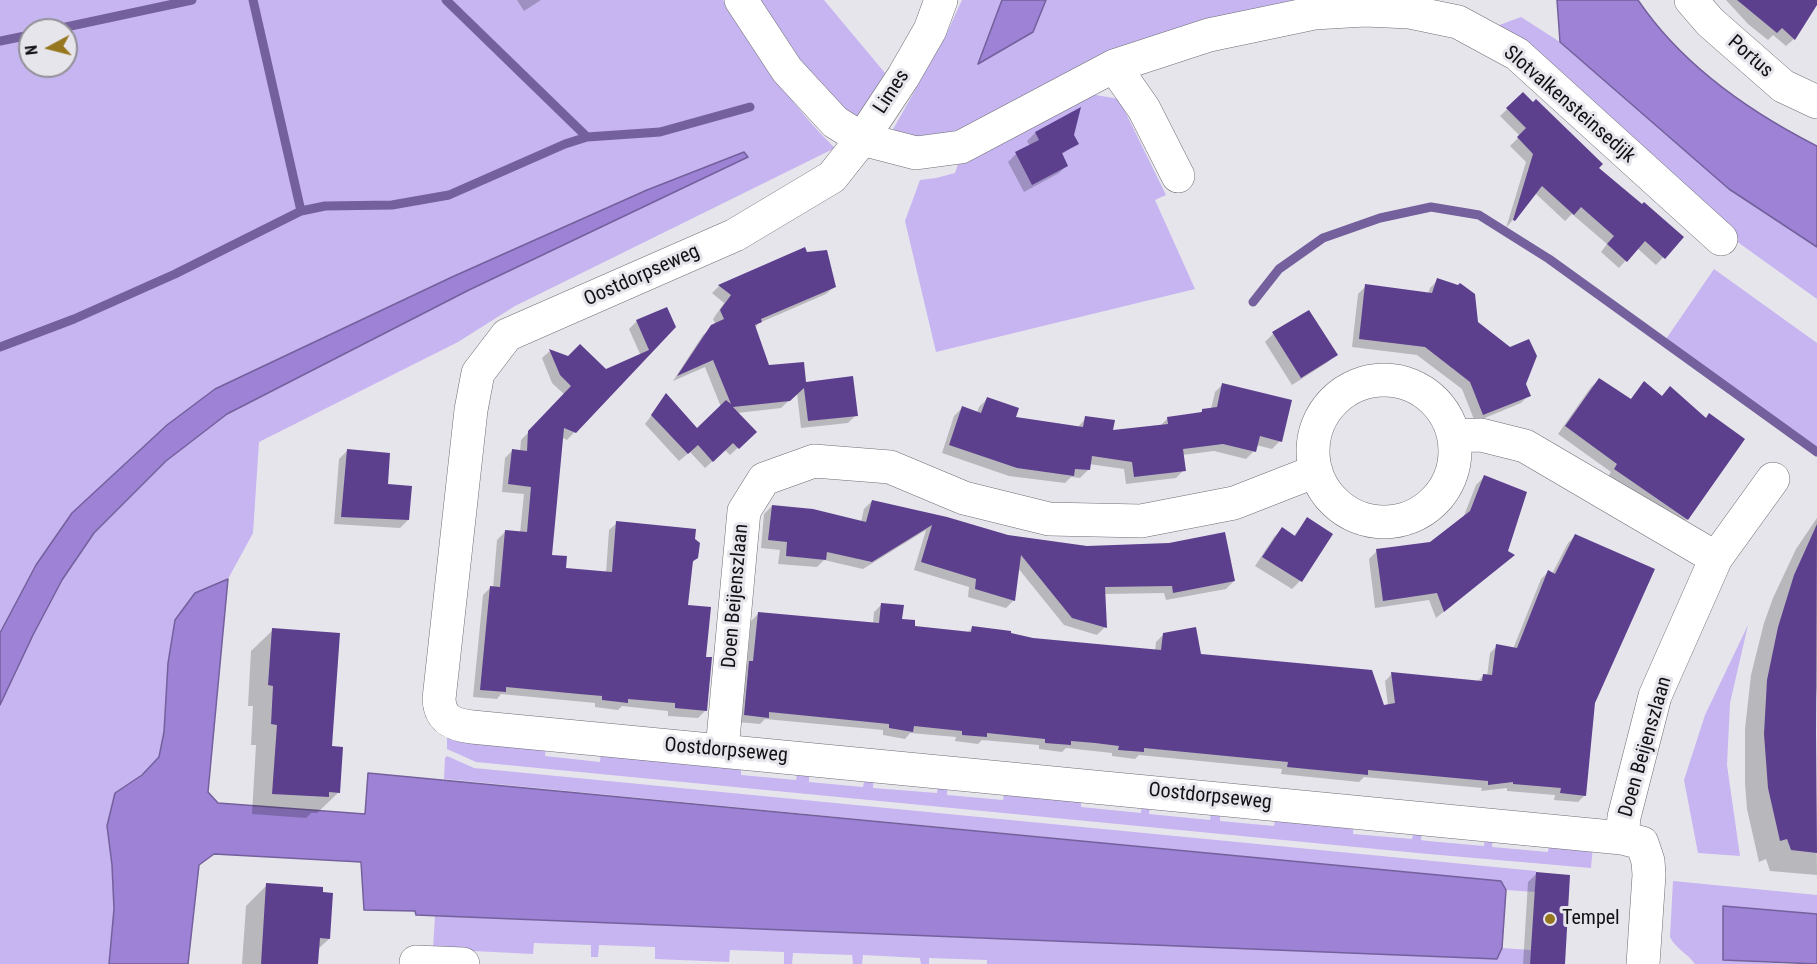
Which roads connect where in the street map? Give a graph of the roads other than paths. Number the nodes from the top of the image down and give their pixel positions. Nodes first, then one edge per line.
1 (741, 0) edge
2 (941, 0) edge
3 (1691, 0) edge
4 (1114, 66) junction
5 (1817, 102) edge
6 (862, 139) junction
7 (1178, 176) dead end
8 (832, 177) joint
9 (1721, 239) dead end
10 (1454, 436) junction
11 (1316, 471) junction
12 (1773, 479) dead end
13 (1716, 558) junction
14 (722, 750) junction
15 (1622, 838) junction
16 (416, 964) edge
17 (462, 964) edge
18 (1643, 964) edge

1 - 6 street, Slotvalkensteinsedijk
2 - 6 street, Limes
3 - 5 street, Portus
4 - 6 street, Slotvalkensteinsedijk
4 - 7 street
4 - 9 street, Slotvalkensteinsedijk
6 - 8 street, Limes
8 - 14 street, Oostdorpseweg
10 - 11 street
10 - 11 street
10 - 13 street
11 - 14 street, Doen Beijenszlaan
12 - 13 street, Doen Beijenszlaan
13 - 15 street, Doen Beijenszlaan
14 - 15 street, Oostdorpseweg
15 - 18 street, Oostdorpseweg
16 - 17 street

